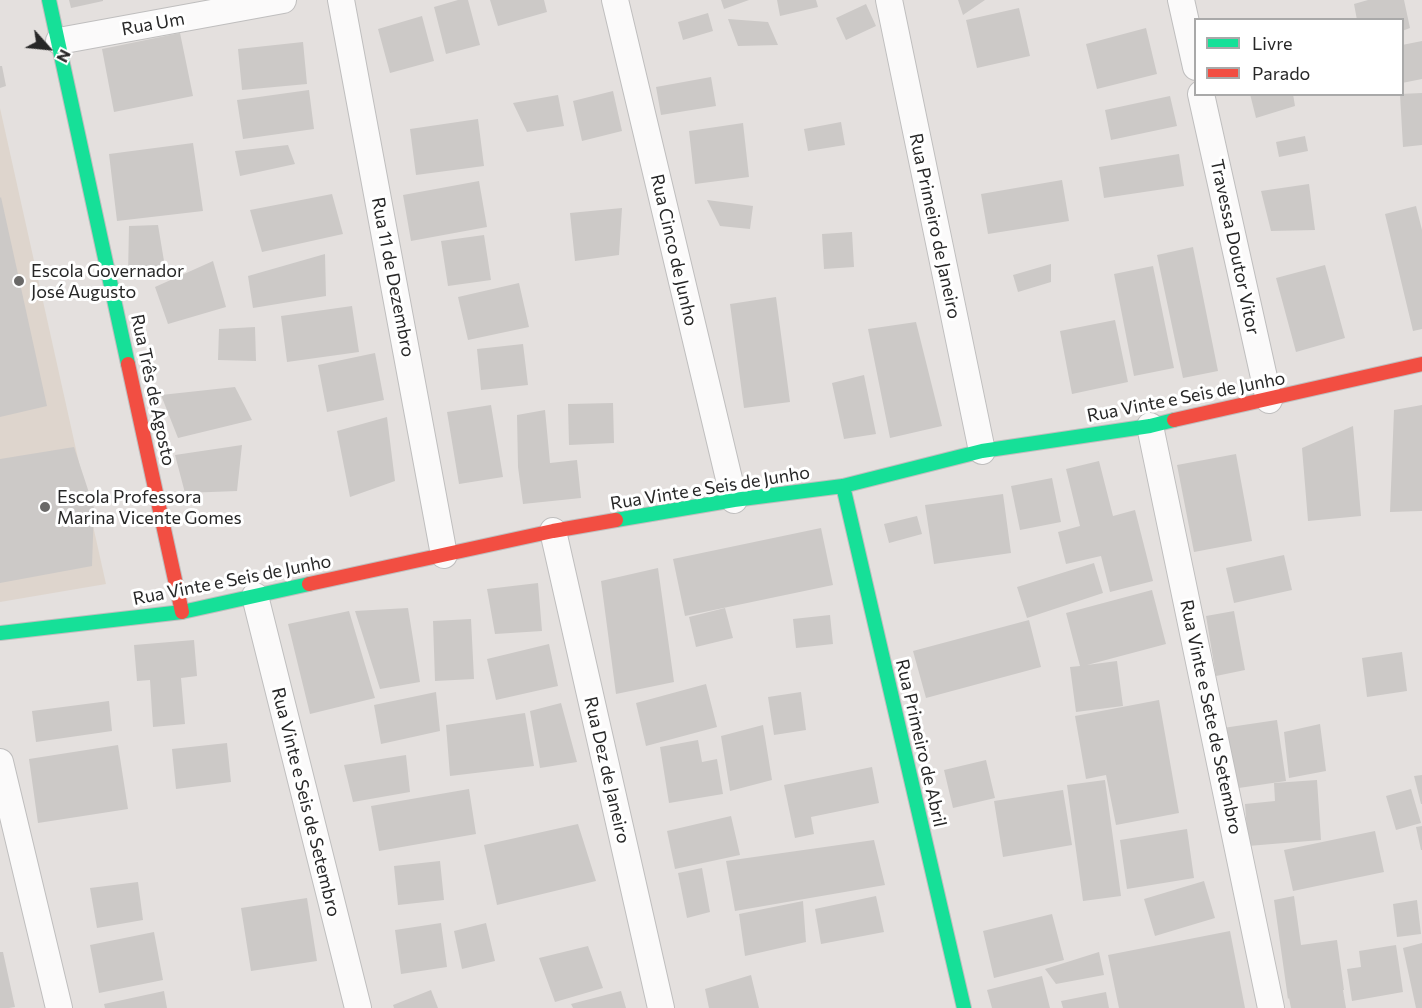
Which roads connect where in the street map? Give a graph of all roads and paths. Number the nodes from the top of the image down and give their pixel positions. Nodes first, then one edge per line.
1 (49, 0) edge
2 (283, 0) edge
3 (341, 0) edge
4 (615, 0) edge
5 (889, 0) edge
6 (1180, 0) edge
7 (59, 41) junction
8 (1194, 60) edge
9 (1202, 96) edge
10 (1422, 364) edge
11 (1269, 400) junction
12 (1150, 426) junction
13 (982, 451) junction
14 (843, 486) junction
15 (734, 500) junction
16 (553, 531) junction
17 (444, 555) junction
18 (255, 596) junction
19 (182, 612) junction
20 (0, 633) edge
21 (0, 762) edge
22 (59, 1008) edge
23 (358, 1008) edge
24 (661, 1008) edge
25 (964, 1008) edge
26 (1271, 1008) edge

1 - 7 street, Rua Três de Agosto
2 - 7 street, Rua Um
3 - 17 street, Rua 11 de Dezembro
4 - 15 street, Rua Cinco de Junho
5 - 13 street, Rua Primeiro de Janeiro
6 - 8 street
7 - 19 street, Rua Três de Agosto
9 - 11 street, Travessa Doutor Vitor
10 - 11 street, Rua Vinte e Seis de Junho
11 - 12 street, Rua Vinte e Seis de Junho
12 - 13 street, Rua Vinte e Seis de Junho
12 - 26 street, Rua Vinte e Sete de Setembro
13 - 14 street, Rua Vinte e Seis de Junho
14 - 15 street, Rua Vinte e Seis de Junho
14 - 25 street, Rua Primeiro de Abril
15 - 16 street, Rua Vinte e Seis de Junho
16 - 17 street, Rua Vinte e Seis de Junho
16 - 24 street, Rua Dez de Janeiro
17 - 18 street, Rua Vinte e Seis de Junho
18 - 19 street, Rua Vinte e Seis de Junho
18 - 23 street, Rua Vinte e Seis de Setembro
19 - 20 street, Rua Vinte e Seis de Junho
21 - 22 street

